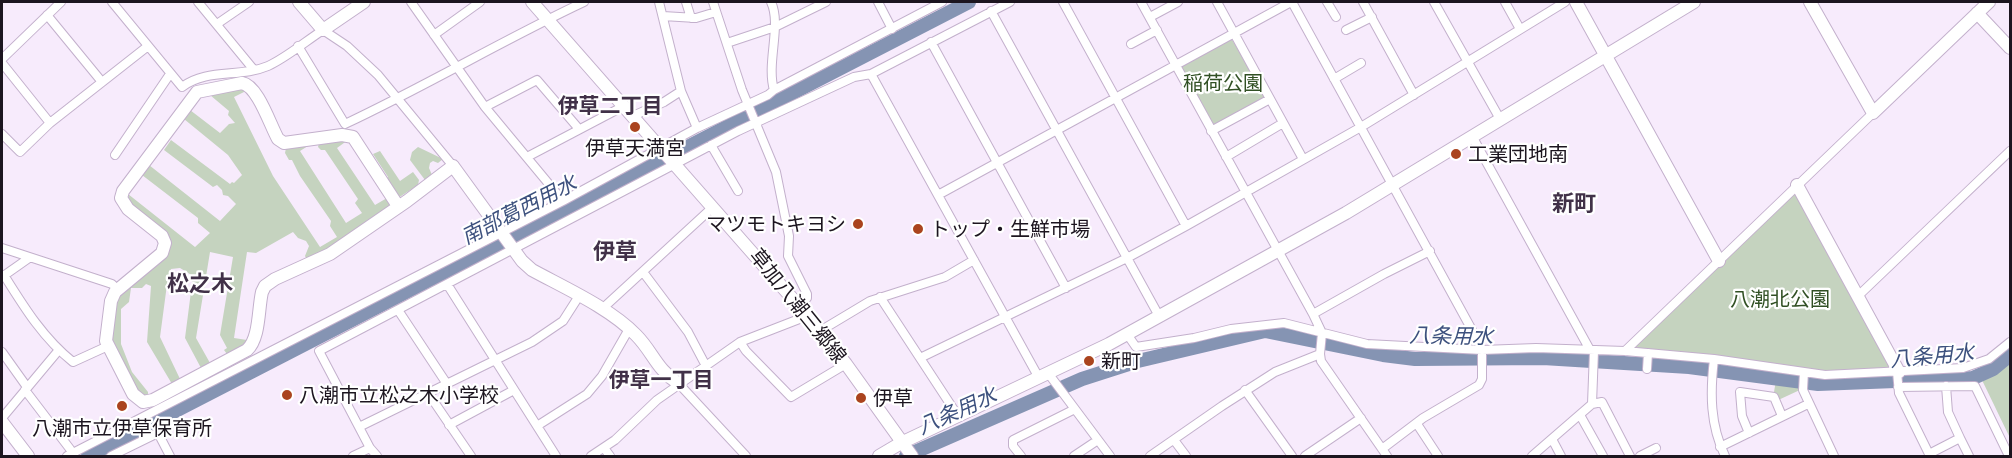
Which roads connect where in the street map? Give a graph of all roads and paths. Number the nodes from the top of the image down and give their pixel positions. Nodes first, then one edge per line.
1 (61, 2) edge
2 (112, 2) edge
3 (198, 2) edge
4 (249, 2) edge
5 (299, 2) edge
6 (364, 2) edge
7 (411, 2) edge
8 (480, 2) edge
9 (532, 2) edge
10 (584, 2) edge
11 (659, 2) edge
12 (686, 2) edge
13 (713, 2) edge
14 (771, 2) edge
15 (826, 2) edge
16 (879, 2) edge
17 (942, 2) edge
18 (1010, 2) edge
19 (1063, 2) edge
20 (1141, 2) edge
21 (1178, 2) edge
22 (1217, 2) edge
23 (1291, 2) edge
24 (1327, 2) edge
25 (1363, 2) edge
26 (1434, 2) edge
27 (1505, 2) edge
28 (1565, 2) edge
29 (1576, 2) edge
30 (1694, 2) edge
31 (1810, 2) edge
32 (1989, 2) edge
33 (991, 11) junction
34 (717, 12) junction
35 (1977, 13) junction
36 (47, 15) junction
37 (663, 16) junction
38 (1372, 16) junction
39 (1150, 17) junction
40 (1336, 17) dead end
41 (691, 18) junction
42 (547, 19) junction
43 (217, 24) junction
44 (775, 27) junction
45 (892, 29) junction
46 (1520, 29) junction
47 (323, 30) junction
48 (1157, 30) junction
49 (1346, 30) dead end
50 (1234, 33) junction
51 (434, 35) junction
52 (726, 42) junction
53 (931, 42) junction
54 (1131, 44) dead end
55 (148, 46) junction
56 (298, 46) junction
57 (2010, 48) edge
58 (1605, 55) junction
59 (2, 61) edge
60 (1467, 62) junction
61 (1361, 63) dead end
62 (1175, 65) junction
63 (458, 68) junction
64 (254, 70) junction
65 (170, 74) junction
66 (871, 74) junction
67 (1334, 79) junction
68 (102, 82) junction
69 (774, 90) junction
70 (681, 91) junction
71 (1414, 95) junction
72 (1116, 97) junction
73 (398, 99) junction
74 (1270, 99) junction
75 (624, 106) junction
76 (748, 106) junction
77 (485, 107) junction
78 (1873, 114) junction
79 (633, 116) junction
80 (1500, 119) junction
81 (754, 121) junction
82 (50, 123) junction
83 (1283, 123) junction
84 (1361, 127) junction
85 (697, 128) junction
86 (579, 129) junction
87 (1056, 130) junction
88 (1211, 131) junction
89 (2, 135) edge
90 (1472, 136) junction
91 (711, 145) junction
92 (2010, 151) edge
93 (115, 155) dead end
94 (668, 156) junction
95 (527, 157) junction
96 (1226, 157) junction
97 (1303, 159) junction
98 (997, 162) junction
99 (453, 166) junction
100 (1393, 184) junction
101 (1797, 185) junction
102 (738, 191) dead end
103 (1246, 192) junction
104 (938, 195) junction
105 (563, 201) junction
106 (398, 206) junction
107 (713, 207) junction
108 (1186, 226) junction
109 (503, 234) junction
110 (512, 248) junction
111 (2, 249) edge
112 (1278, 250) junction
113 (1430, 251) junction
114 (28, 258) junction
115 (1127, 258) junction
116 (974, 260) junction
117 (1719, 261) junction
118 (643, 272) junction
119 (3, 276) edge
120 (447, 284) junction
121 (1066, 288) junction
122 (118, 290) junction
123 (579, 296) junction
124 (1858, 296) junction
125 (880, 297) junction
126 (602, 309) junction
127 (398, 310) junction
128 (803, 311) junction
129 (1313, 314) junction
130 (1159, 316) junction
131 (1005, 317) junction
132 (629, 329) junction
133 (820, 331) junction
134 (1322, 333) junction
135 (1127, 334) junction
136 (740, 342) junction
137 (2010, 342) edge
138 (108, 346) junction
139 (1482, 350) junction
140 (58, 351) junction
141 (1625, 351) junction
142 (2, 352) edge
143 (1592, 352) junction
144 (1320, 354) junction
145 (1648, 356) junction
146 (920, 358) junction
147 (495, 359) junction
148 (1714, 361) junction
149 (846, 364) junction
150 (706, 366) junction
151 (1647, 369) dead end
152 (1804, 372) junction
153 (1044, 375) junction
154 (1898, 379) junction
155 (447, 384) junction
156 (678, 384) junction
157 (1946, 386) junction
158 (26, 389) junction
159 (514, 390) junction
160 (1245, 390) junction
161 (428, 393) junction
162 (1592, 404) junction
163 (1808, 404) junction
164 (1075, 409) junction
165 (1580, 415) junction
166 (958, 416) junction
167 (1782, 416) junction
168 (1360, 418) junction
169 (2, 420) edge
170 (1417, 424) junction
171 (449, 425) junction
172 (537, 426) junction
173 (359, 427) junction
174 (1749, 433) junction
175 (1960, 438) junction
176 (1098, 440) junction
177 (1174, 440) junction
178 (1552, 440) junction
179 (902, 443) junction
180 (1720, 447) junction
181 (370, 448) junction
182 (604, 448) junction
183 (1656, 448) dead end
184 (69, 453) edge
185 (1385, 453) edge
186 (28, 456) edge
187 (112, 456) edge
188 (170, 456) edge
189 (353, 456) edge
190 (377, 456) edge
191 (471, 456) edge
192 (556, 456) edge
193 (591, 456) edge
194 (610, 456) edge
195 (746, 456) edge
196 (879, 456) edge
197 (912, 456) edge
198 (1021, 456) edge
199 (1074, 456) edge
200 (1110, 456) edge
201 (1150, 456) edge
202 (1186, 456) edge
203 (1292, 456) edge
204 (1305, 456) edge
205 (1438, 456) edge
206 (1532, 456) edge
207 (1561, 456) edge
208 (1603, 456) edge
209 (1630, 456) edge
210 (1640, 456) edge
211 (1725, 456) edge
212 (1834, 456) edge
213 (1969, 456) edge
214 (2008, 456) edge

1 - 36 street
2 - 55 street
3 - 43 street
4 - 43 street
5 - 47 street
6 - 47 street
7 - 51 street
8 - 51 street
9 - 42 street, 草加八潮三郷線
10 - 42 street
11 - 37 street
12 - 41 street
13 - 34 street
14 - 44 street
15 - 44 street
16 - 45 street
17 - 45 street
18 - 33 street
19 - 72 street
20 - 39 street
21 - 39 street
22 - 50 street
23 - 50 street
23 - 67 street
24 - 40 street
25 - 38 street
26 - 60 street
27 - 46 street
28 - 46 street
29 - 58 street
30 - 58 street
31 - 78 street
32 - 35 street
33 - 53 street
33 - 87 street
34 - 41 street
34 - 52 street
35 - 57 street
35 - 78 street
36 - 59 street
36 - 68 street
37 - 41 street
37 - 70 street
38 - 49 street
38 - 71 street
39 - 48 street
42 - 63 street
42 - 75 street, 草加八潮三郷線
43 - 64 street
44 - 52 street
44 - 69 street
45 - 69 street
46 - 60 street
47 - 56 street
47 - 73 street
48 - 54 street
48 - 62 street
50 - 62 street
50 - 74 street
51 - 63 street
52 - 76 street
53 - 66 street
53 - 98 street
55 - 65 street
55 - 68 street
56 - 64 street
56 - 73 street
58 - 80 street
58 - 117 street
59 - 82 street
60 - 71 street
60 - 80 street
61 - 67 street
62 - 72 street
62 - 88 street
63 - 73 street
63 - 77 street
64 - 65 street
65 - 93 street
66 - 81 street
66 - 104 street
67 - 84 street
68 - 82 street
69 - 76 street
70 - 79 street
70 - 85 street
71 - 84 street
72 - 87 street
72 - 108 street
73 - 99 street
74 - 83 street
74 - 88 street
75 - 79 street, 草加八潮三郷線
75 - 86 street
76 - 81 street
76 - 85 street
77 - 86 street
77 - 95 street
78 - 101 street
79 - 94 street, 草加八潮三郷線
80 - 90 street
81 - 91 street
81 - 128 street
82 - 89 street
83 - 96 street
83 - 97 street
84 - 97 street
84 - 100 street
85 - 94 street
86 - 95 street
87 - 98 street
87 - 115 street
88 - 96 street
90 - 100 street
90 - 143 street
91 - 94 street
91 - 102 street
92 - 124 street
94 - 105 street
94 - 107 street, 草加八潮三郷線
94 - 110 street
95 - 105 street
96 - 103 street
97 - 103 street
98 - 104 street
98 - 121 street
99 - 106 street
99 - 109 street
100 - 112 street
100 - 113 street
101 - 117 street
101 - 124 street
103 - 108 street
103 - 112 street
104 - 116 street
105 - 109 street
106 - 122 street
106 - 138 street
107 - 118 street
107 - 128 street, 草加八潮三郷線
108 - 115 street
109 - 110 street
109 - 184 street
110 - 120 street
110 - 123 street
111 - 114 street
112 - 129 street
112 - 130 street
113 - 129 street
113 - 139 street
114 - 119 street
114 - 122 street
115 - 121 street
115 - 130 street
116 - 125 street
116 - 131 street
117 - 141 street
118 - 126 street
118 - 150 street
119 - 140 street
120 - 127 street
120 - 147 street
121 - 131 street
122 - 138 street
123 - 126 street
123 - 147 street
124 - 154 street
125 - 133 street
125 - 146 street
126 - 132 street
127 - 155 street
127 - 173 street
128 - 133 street, 草加八潮三郷線
128 - 136 street
129 - 134 street
130 - 135 street
131 - 146 street
131 - 153 street
132 - 156 street
132 - 172 street
133 - 149 street, 草加八潮三郷線
134 - 135 street
134 - 139 street
134 - 144 street
135 - 153 street
136 - 149 street
136 - 150 street
137 - 154 street
138 - 140 street
139 - 143 street
139 - 170 street
140 - 158 street
141 - 143 street
141 - 145 street
142 - 158 street
143 - 162 street
144 - 160 street
144 - 168 street
145 - 148 street
145 - 151 street
146 - 166 street
147 - 155 street
147 - 159 street
148 - 152 street
148 - 180 street
149 - 179 street, 草加八潮三郷線
150 - 156 street
152 - 154 street
152 - 163 street
153 - 164 street
153 - 166 street
154 - 157 street
154 - 175 street
155 - 161 street
156 - 182 street
156 - 195 street
157 - 175 street
157 - 214 street
158 - 169 street
158 - 184 street
159 - 171 street
159 - 172 street
160 - 177 street
160 - 203 street
161 - 171 street
161 - 173 street
162 - 165 street
162 - 209 street
163 - 167 street
163 - 212 street
164 - 176 street
164 - 198 street
165 - 178 street
165 - 208 street
166 - 179 street
167 - 174 street
167 - 174 street
168 - 185 street
168 - 204 street
169 - 186 street
170 - 185 street
170 - 205 street
171 - 191 street
172 - 192 street
173 - 181 street
174 - 180 street
175 - 213 street
176 - 199 street
176 - 200 street
177 - 201 street
177 - 202 street
178 - 206 street
178 - 207 street
179 - 196 street
179 - 197 street, 草加八潮三郷線
180 - 211 street
181 - 189 street
181 - 190 street
182 - 193 street
182 - 194 street
183 - 210 street
187 - 188 street

